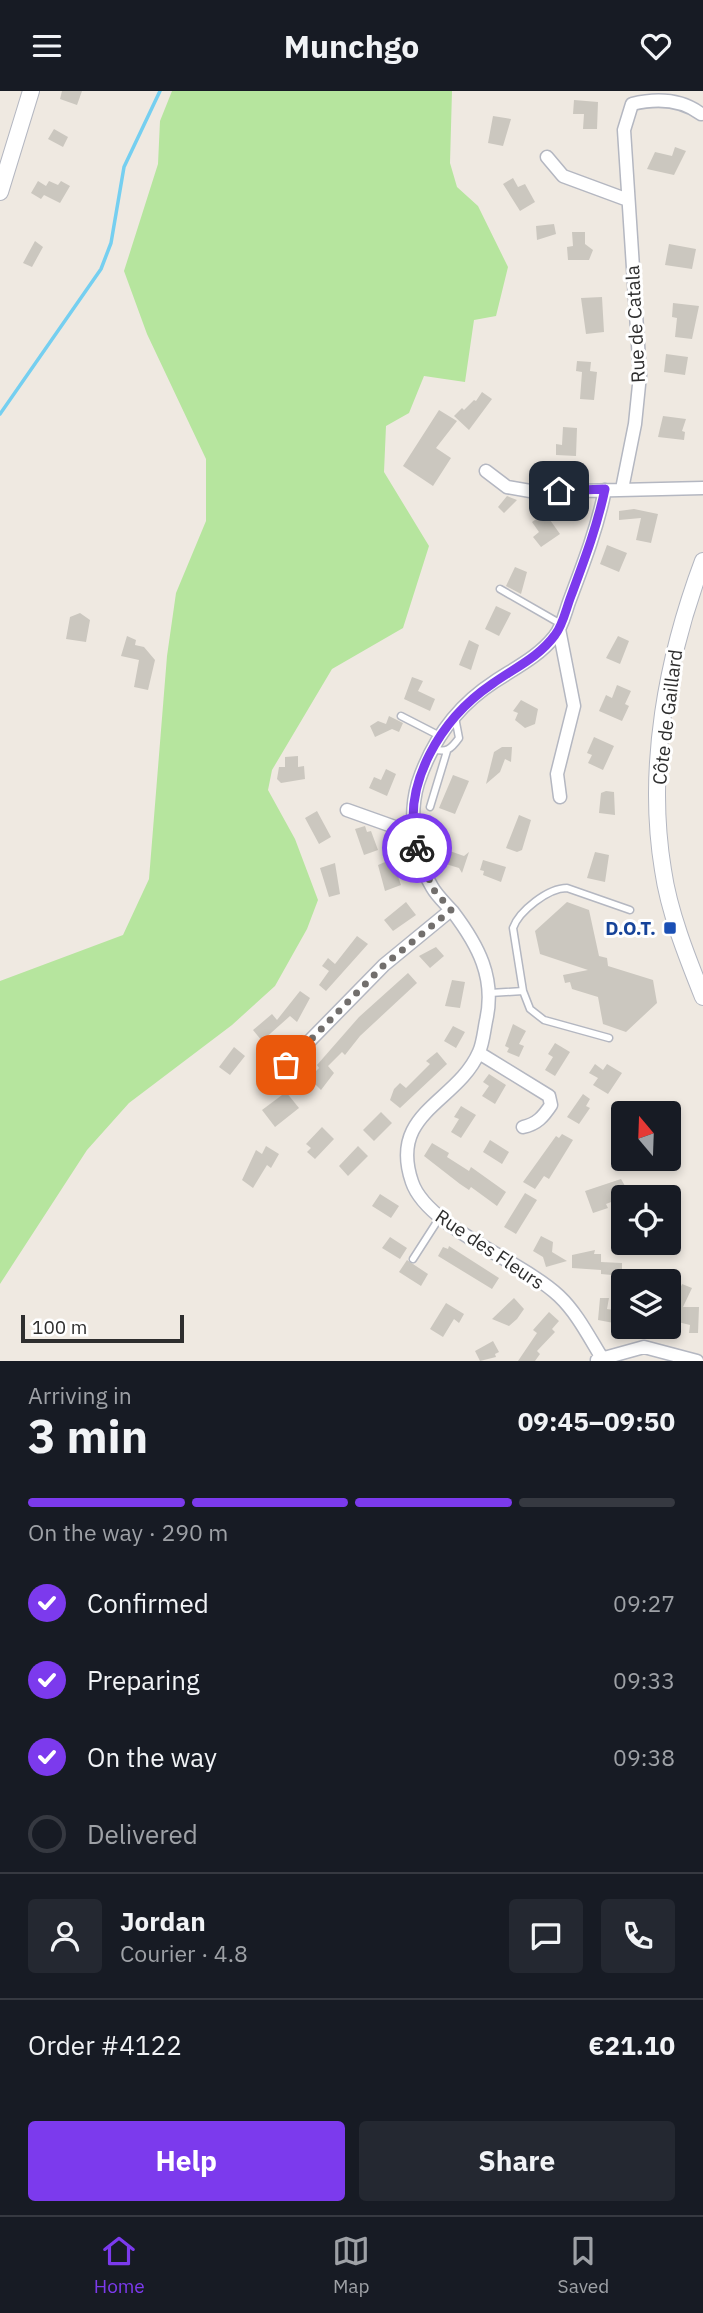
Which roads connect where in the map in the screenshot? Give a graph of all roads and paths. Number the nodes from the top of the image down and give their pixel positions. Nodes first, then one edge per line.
1 (31, 91) edge
2 (631, 98) edge
3 (701, 114) dead end
4 (547, 156) dead end
5 (0, 192) edge
6 (628, 200) junction
7 (486, 471) dead end
8 (703, 488) edge
9 (605, 489) junction
10 (621, 489) junction
11 (703, 561) edge
12 (500, 589) dead end
13 (560, 626) junction
14 (455, 714) junction
15 (401, 716) dead end
16 (440, 736) junction
17 (433, 749) junction
18 (447, 751) junction
19 (560, 797) dead end
20 (430, 807) dead end
21 (347, 810) dead end
22 (414, 830) junction
23 (451, 910) junction
24 (630, 910) dead end
25 (523, 991) junction
26 (489, 993) junction
27 (703, 997) edge
28 (609, 1038) dead end
29 (479, 1053) junction
30 (286, 1065) dead end
31 (523, 1127) dead end
32 (440, 1217) junction
33 (413, 1259) dead end
34 (703, 1350) edge
35 (668, 1355) edge
36 (598, 1359) edge
37 (697, 1361) edge

1 - 5 street
2 - 3 street, Rue de Catala
2 - 6 street, Rue de Catala
4 - 6 street
6 - 10 street, Rue de Catala
7 - 9 street
8 - 10 street
9 - 10 street
9 - 13 street, Rue des Fleurs
11 - 27 street, Côte de Gaillard
12 - 13 lane
13 - 14 street, Rue des Fleurs
13 - 19 street
14 - 16 street, Rue des Fleurs
14 - 18 lane
15 - 16 lane
16 - 17 street, Rue des Fleurs
17 - 18 lane
17 - 22 street, Rue des Fleurs
18 - 20 lane
21 - 22 street
22 - 23 street, Rue des Fleurs
23 - 26 street, Rue des Fleurs
23 - 30 street
24 - 25 lane
25 - 26 lane
25 - 28 lane
26 - 29 street, Rue des Fleurs
29 - 31 street
29 - 32 street, Rue des Fleurs
32 - 33 lane
32 - 36 street, Rue des Fleurs
34 - 35 street
35 - 36 street
35 - 37 street

